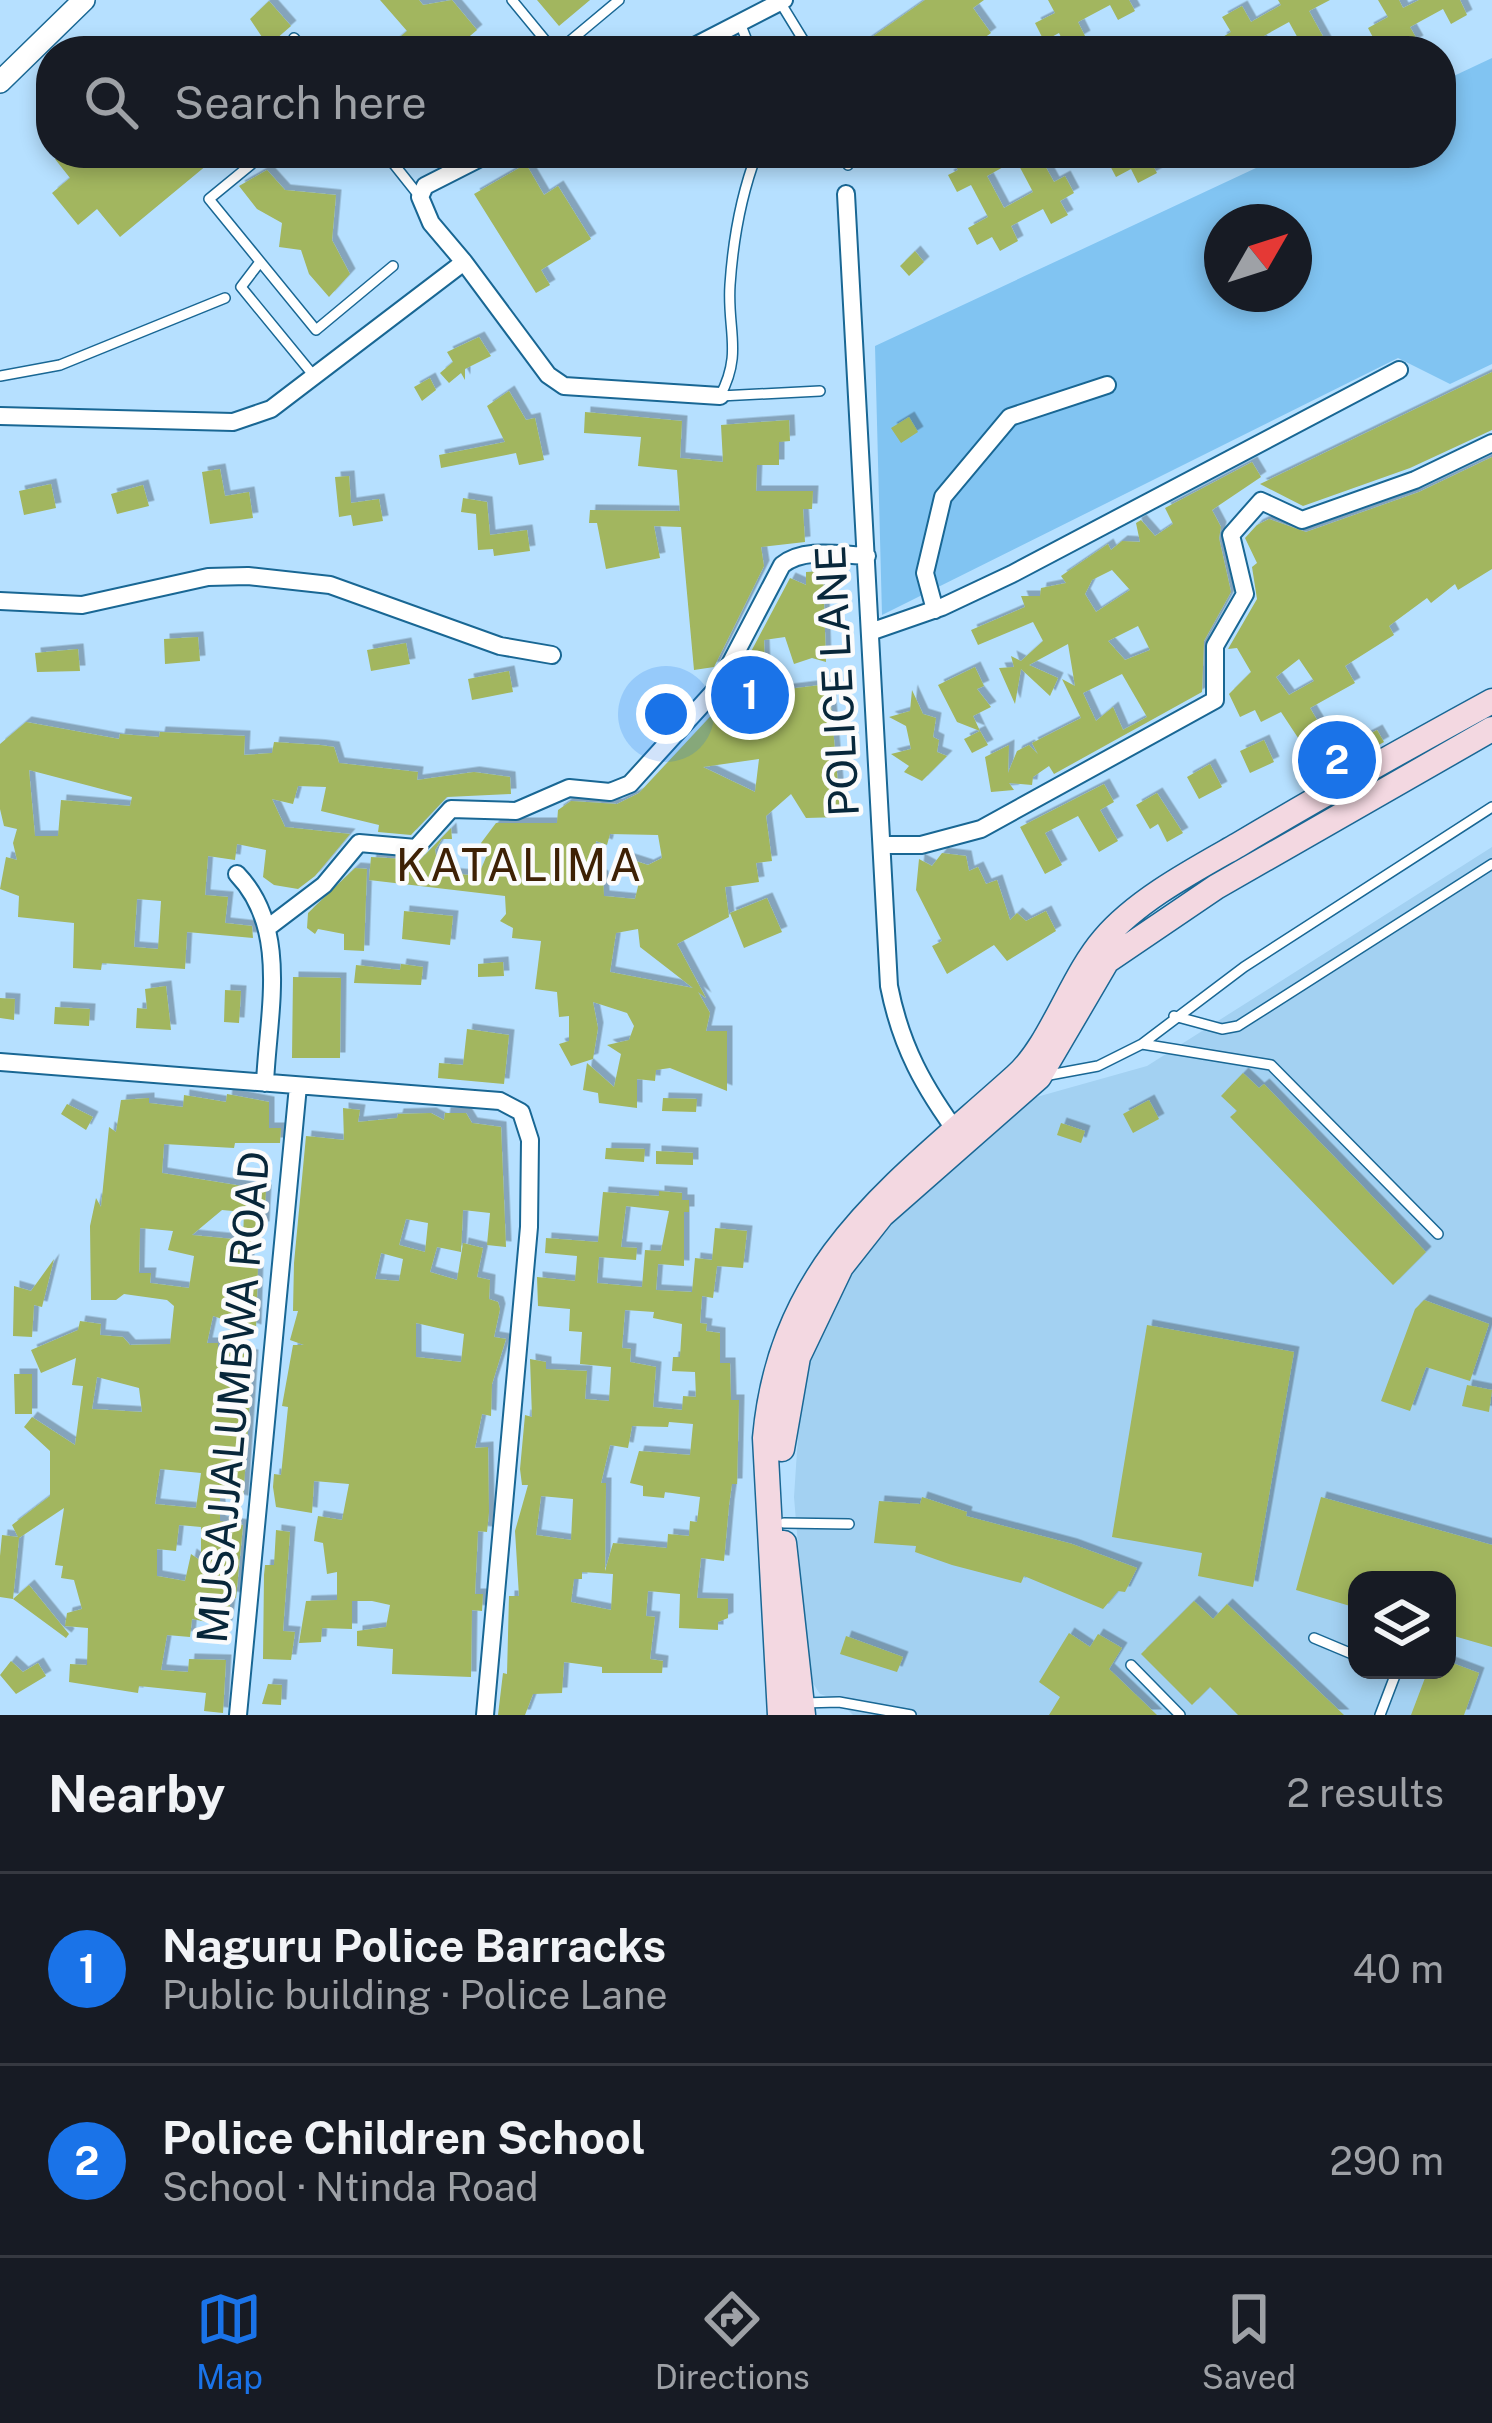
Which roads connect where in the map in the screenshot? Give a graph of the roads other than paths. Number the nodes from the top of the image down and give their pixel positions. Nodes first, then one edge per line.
1 (84, 0) edge
2 (512, 0) edge
3 (619, 0) edge
4 (782, 1) edge
5 (740, 23) junction
6 (47, 36) edge
7 (543, 36) edge
8 (577, 36) edge
9 (714, 36) edge
10 (745, 36) edge
11 (802, 36) edge
12 (36, 47) edge
13 (0, 82) edge
14 (247, 168) edge
15 (397, 168) edge
16 (460, 168) edge
17 (753, 168) edge
18 (846, 194) dead end
19 (420, 197) junction
20 (260, 262) junction
21 (464, 262) junction
22 (393, 266) dead end
23 (225, 298) dead end
24 (1399, 370) dead end
25 (0, 376) edge
26 (314, 376) junction
27 (1107, 385) dead end
28 (820, 391) dead end
29 (720, 396) junction
30 (0, 416) edge
31 (1492, 443) edge
32 (867, 556) junction
33 (0, 601) edge
34 (934, 610) junction
35 (870, 632) junction
36 (552, 656) dead end
37 (1492, 701) edge
38 (1492, 730) edge
39 (1492, 807) edge
40 (882, 844) junction
41 (1492, 864) edge
42 (237, 874) dead end
43 (269, 926) junction
44 (1174, 1016) junction
45 (1142, 1044) junction
46 (0, 1062) edge
47 (1039, 1077) junction
48 (265, 1083) junction
49 (298, 1086) junction
50 (960, 1136) junction
51 (1438, 1234) dead end
52 (784, 1523) junction
53 (849, 1524) dead end
54 (1314, 1638) dead end
55 (1348, 1652) edge
56 (1131, 1666) dead end
57 (1394, 1679) edge
58 (791, 1709) edge
59 (238, 1715) edge
60 (485, 1715) edge
61 (911, 1715) edge
62 (1180, 1715) edge
63 (1381, 1715) edge

1 - 6 street
2 - 7 lane
3 - 8 lane
4 - 5 street
4 - 11 lane
5 - 9 street
5 - 10 lane
12 - 13 street
14 - 20 lane
15 - 19 lane
16 - 19 street
17 - 29 lane
18 - 32 street, POLICE LANE
19 - 21 street
20 - 22 lane
20 - 26 lane
21 - 26 street
21 - 29 street
23 - 25 lane
24 - 34 street
26 - 30 street
27 - 34 street
28 - 29 lane
31 - 40 street
32 - 35 street, POLICE LANE
32 - 43 street
33 - 36 street
34 - 35 street
35 - 40 street, POLICE LANE
37 - 50 main road
38 - 47 main road
39 - 44 lane
40 - 50 street, POLICE LANE
41 - 44 lane
42 - 43 street
43 - 48 street
44 - 45 lane
45 - 47 lane
45 - 51 lane
46 - 48 street
47 - 50 main road
48 - 49 street
49 - 59 street, MUSAJJALUMBWA ROAD
49 - 60 street
50 - 52 main road
50 - 58 main road
52 - 53 lane
52 - 58 main road
54 - 55 lane
56 - 62 lane
57 - 63 lane
58 - 61 lane

